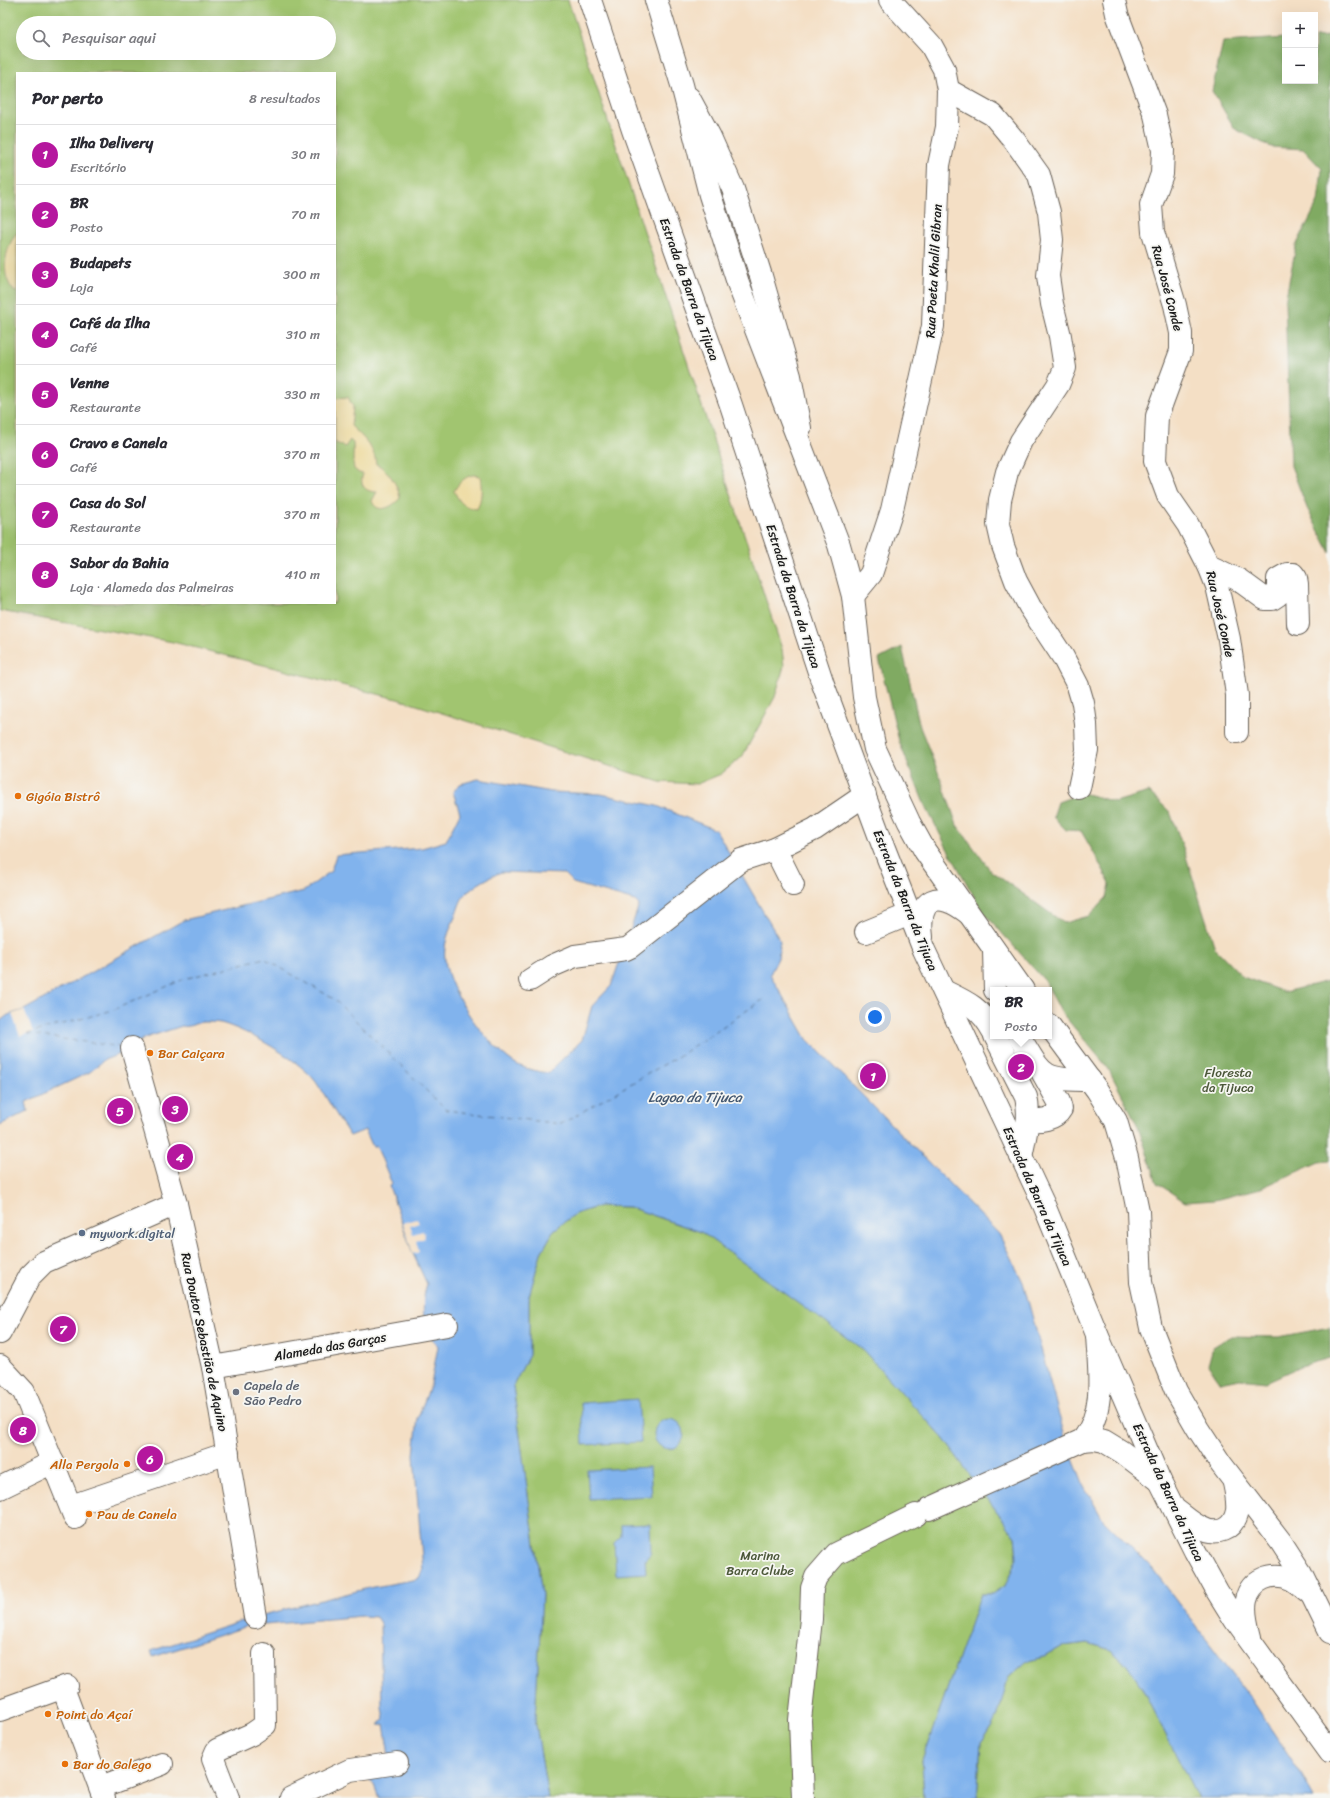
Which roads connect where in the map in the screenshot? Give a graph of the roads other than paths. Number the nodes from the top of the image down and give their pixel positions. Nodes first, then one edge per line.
1 (590, 0) edge
2 (656, 0) edge
3 (890, 0) edge
4 (1114, 0) edge
5 (948, 90) junction
6 (1209, 566) junction
7 (853, 596) junction
8 (1298, 624) dead end
9 (1237, 732) dead end
10 (1079, 788) dead end
11 (865, 795) junction
12 (774, 849) junction
13 (793, 885) dead end
14 (910, 914) junction
15 (972, 917) junction
16 (866, 932) dead end
17 (924, 950) junction
18 (994, 950) junction
19 (530, 980) dead end
20 (995, 987) edge
21 (1021, 987) edge
22 (944, 991) junction
23 (990, 1025) edge
24 (1052, 1029) edge
25 (997, 1039) edge
26 (1021, 1039) edge
27 (132, 1048) dead end
28 (1040, 1070) junction
29 (1090, 1080) junction
30 (1028, 1120) junction
31 (1021, 1157) junction
32 (176, 1204) junction
33 (447, 1325) dead end
34 (1096, 1332) junction
35 (0, 1333) edge
36 (0, 1366) edge
37 (213, 1367) junction
38 (1079, 1442) junction
39 (228, 1453) junction
40 (53, 1462) junction
41 (1160, 1480) junction
42 (1234, 1483) junction
43 (0, 1488) edge
44 (1175, 1509) junction
45 (1312, 1594) junction
46 (255, 1617) dead end
47 (1330, 1632) edge
48 (1251, 1642) junction
49 (264, 1654) dead end
50 (2, 1704) edge
51 (1330, 1751) edge
52 (397, 1763) dead end
53 (162, 1764) dead end
54 (102, 1792) edge
55 (228, 1798) edge
56 (291, 1798) edge
57 (803, 1798) edge

1 - 11 street, Estrada da Barra da Tijuca
2 - 7 street
3 - 5 street, Rua Poeta Khalil Gibran
4 - 6 street, Rua José Conde
5 - 7 street, Rua Poeta Khalil Gibran
5 - 10 street
6 - 8 street
6 - 9 street, Rua José Conde
7 - 15 street
11 - 12 street
11 - 14 street, Estrada da Barra da Tijuca
12 - 13 street
12 - 19 street
14 - 16 street
14 - 17 street, Estrada da Barra da Tijuca
15 - 17 street
15 - 18 street
17 - 22 street, Estrada da Barra da Tijuca
18 - 20 street
18 - 21 street
22 - 23 street
22 - 31 street, Estrada da Barra da Tijuca
24 - 29 street
25 - 30 street
26 - 28 street
27 - 32 street, Rua Doutor Sebastião de Aquino
28 - 29 street
28 - 30 street
29 - 42 street
30 - 31 street
31 - 34 street, Estrada da Barra da Tijuca
32 - 35 street
32 - 37 street, Rua Doutor Sebastião de Aquino
33 - 37 street, Alameda das Garças
34 - 38 street
34 - 41 street, Estrada da Barra da Tijuca
36 - 40 street
37 - 39 street, Rua Doutor Sebastião de Aquino
38 - 41 street
38 - 57 street
39 - 40 street
39 - 46 street, Rua Doutor Sebastião de Aquino
40 - 43 street
41 - 44 street, Estrada da Barra da Tijuca
42 - 44 street
42 - 45 street
44 - 48 street, Estrada da Barra da Tijuca
45 - 47 street
45 - 48 street
48 - 51 street, Estrada da Barra da Tijuca
49 - 55 street
50 - 54 street
52 - 56 street
53 - 54 street

